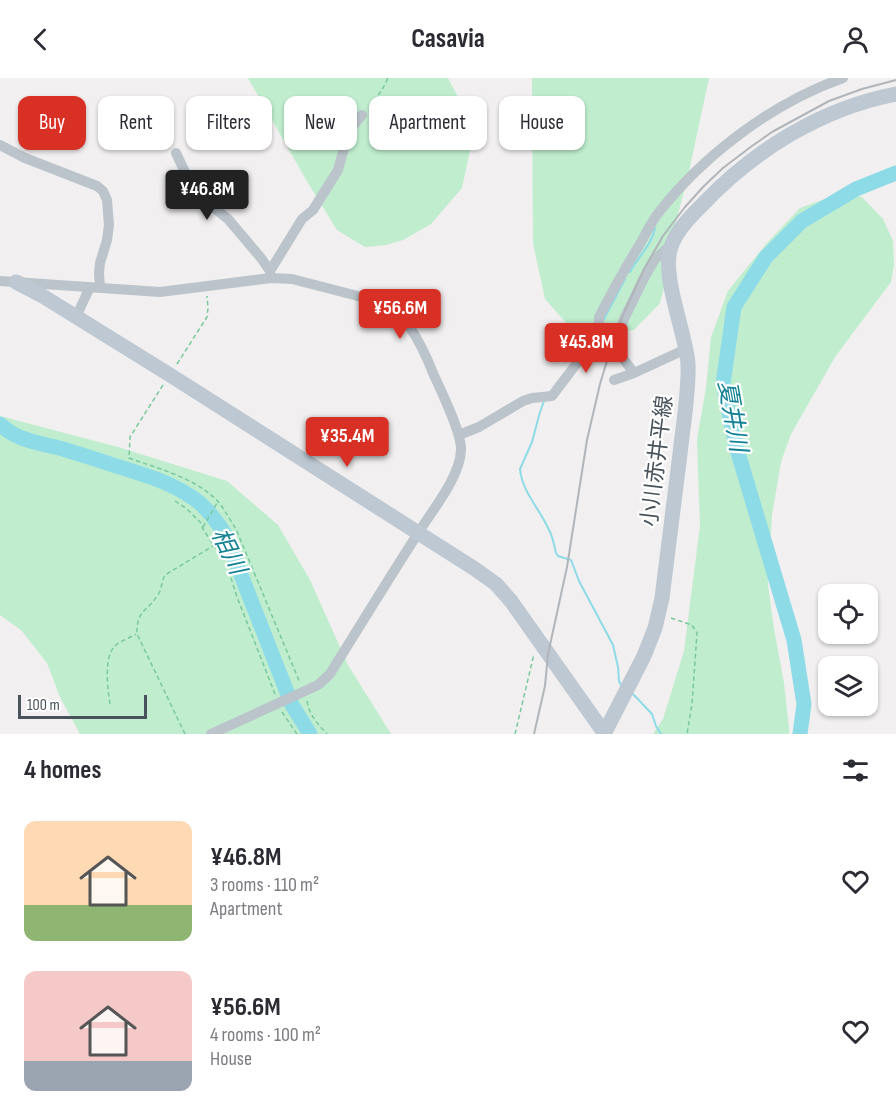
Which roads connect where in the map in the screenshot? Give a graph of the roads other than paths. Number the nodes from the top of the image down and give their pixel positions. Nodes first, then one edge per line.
1 (843, 78) edge
2 (896, 94) edge
3 (363, 115) road end
4 (0, 145) edge
5 (176, 153) dead end
6 (671, 245) junction
7 (271, 274) junction
8 (0, 281) edge
9 (16, 282) junction
10 (95, 287) junction
11 (76, 317) junction
12 (686, 349) junction
13 (634, 373) junction
14 (614, 380) dead end
15 (459, 435) junction
16 (418, 533) junction
17 (211, 734) edge
18 (604, 734) edge

1 - 15 street
2 - 6 main road
3 - 7 street
4 - 10 street
5 - 7 street
6 - 12 main road, 小川赤井平線
6 - 13 street
7 - 10 street
7 - 15 street
8 - 9 street
9 - 10 street
9 - 11 main road
10 - 11 street
11 - 16 main road
12 - 13 street
12 - 18 main road, 小川赤井平線
13 - 14 street
15 - 16 street
16 - 17 street
16 - 18 main road

